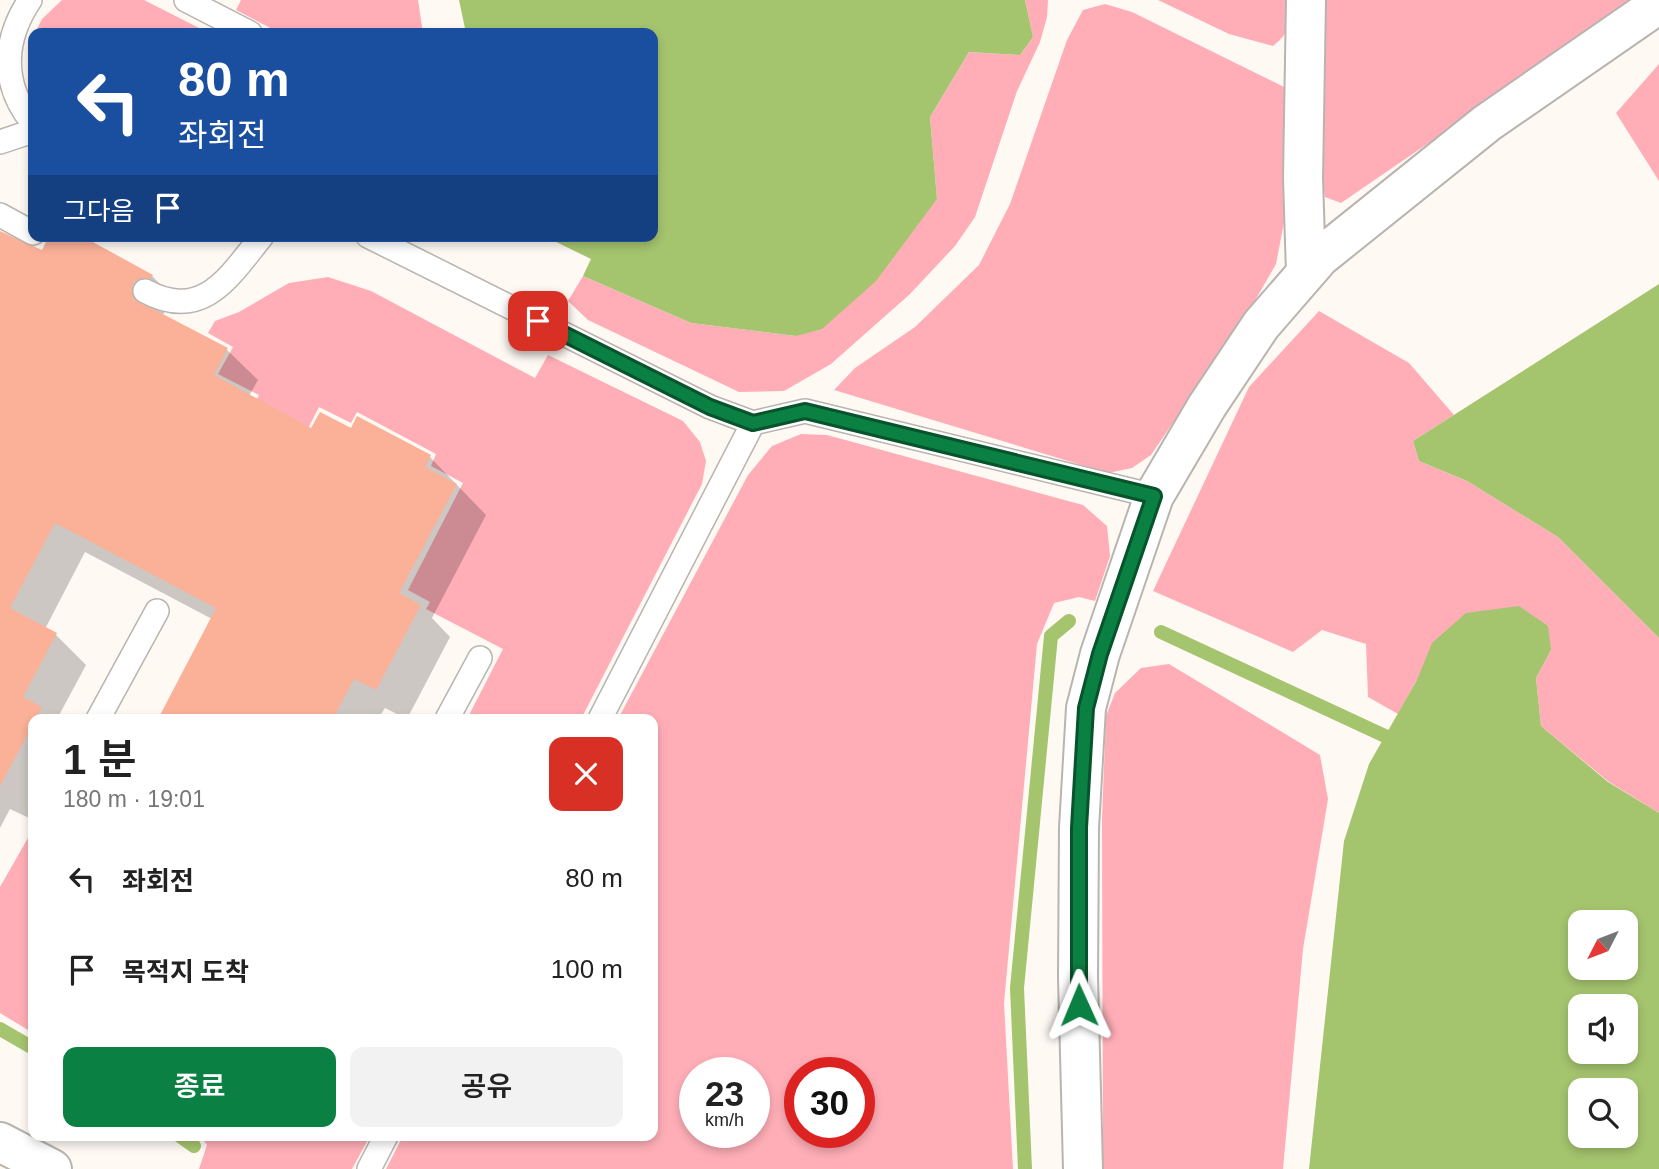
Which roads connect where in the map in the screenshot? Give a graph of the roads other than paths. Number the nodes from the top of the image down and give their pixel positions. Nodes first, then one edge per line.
1 (30, 0) edge
2 (186, 0) edge
3 (1306, 0) edge
4 (1659, 4) edge
5 (240, 28) edge
6 (28, 117) edge
7 (28, 133) edge
8 (0, 142) edge
9 (0, 215) edge
10 (28, 230) edge
11 (257, 242) edge
12 (380, 242) edge
13 (1306, 273) junction
14 (145, 291) dead end
15 (753, 423) junction
16 (1154, 496) junction
17 (157, 611) dead end
18 (480, 658) dead end
19 (101, 714) edge
20 (450, 714) edge
21 (603, 714) edge
22 (383, 1141) edge
23 (0, 1142) edge
24 (52, 1169) edge
25 (369, 1169) edge
26 (1083, 1169) edge

1 - 6 lane
2 - 5 lane
3 - 13 street
4 - 13 street
7 - 8 lane
9 - 10 lane
11 - 14 lane
12 - 15 lane
13 - 16 street
15 - 16 lane
15 - 21 lane
16 - 26 street
17 - 19 lane
18 - 20 lane
22 - 25 lane
23 - 24 street

